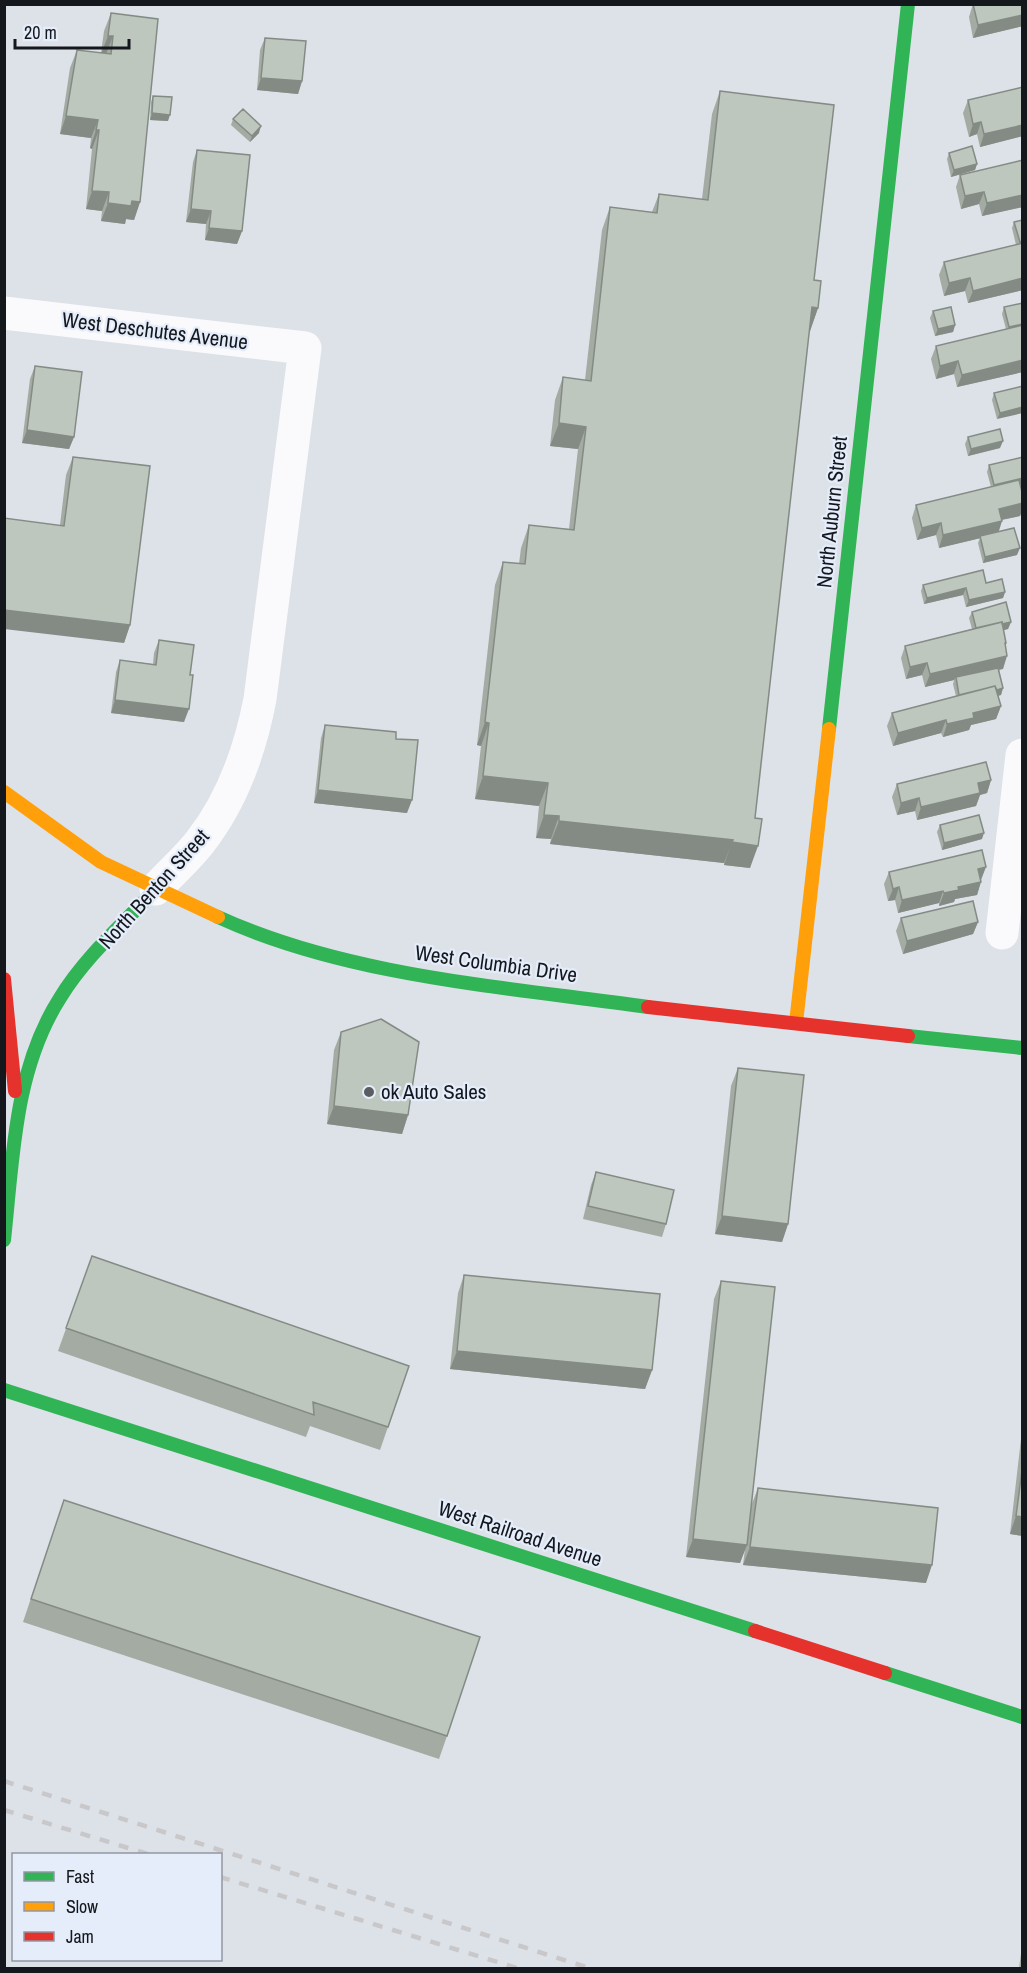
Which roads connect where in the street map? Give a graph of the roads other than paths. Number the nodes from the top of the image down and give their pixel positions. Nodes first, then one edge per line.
1 (908, 4) edge
2 (4, 313) edge
3 (305, 348) joint
4 (1023, 755) edge
5 (4, 792) edge
6 (156, 889) junction
7 (1002, 933) dead end
8 (4, 979) edge
9 (796, 1023) junction
10 (1023, 1048) edge
11 (18, 1122) junction
12 (4, 1240) edge
13 (4, 1390) edge
14 (1023, 1717) edge

1 - 9 street, North Auburn Street
2 - 3 street, West Deschutes Avenue
3 - 6 street, North Benton Street
4 - 7 street
5 - 6 street, West Columbia Drive
6 - 9 street, West Columbia Drive
6 - 11 street, North Benton Street
8 - 11 street
9 - 10 street, West Columbia Drive
11 - 12 street, North Benton Street
13 - 14 street, West Railroad Avenue

